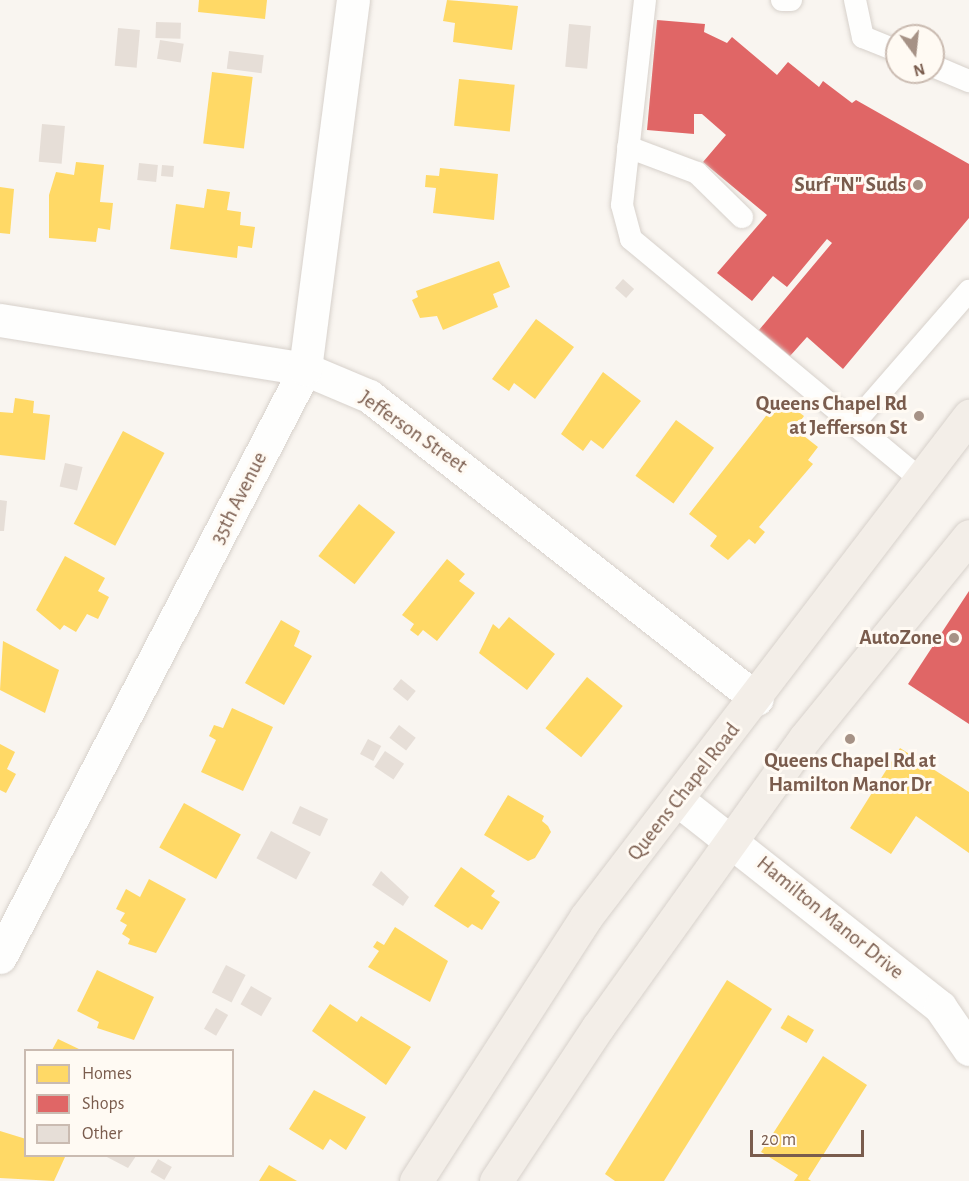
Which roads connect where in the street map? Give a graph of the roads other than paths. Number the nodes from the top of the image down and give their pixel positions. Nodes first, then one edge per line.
1 (353, 0) edge
2 (645, 0) edge
3 (782, 0) edge
4 (791, 0) edge
5 (855, 0) edge
6 (885, 46) edge
7 (945, 71) edge
8 (969, 81) edge
9 (628, 147) junction
10 (742, 217) dead end
11 (969, 291) edge
12 (0, 320) edge
13 (305, 369) junction
14 (969, 416) edge
15 (855, 422) junction
16 (919, 478) junction
17 (969, 536) edge
18 (757, 699) junction
19 (678, 800) junction
20 (731, 839) junction
21 (0, 957) edge
22 (969, 1049) edge
23 (416, 1181) edge
24 (496, 1181) edge

1 - 13 street, 35th Avenue
2 - 9 lane
3 - 4 lane
5 - 6 lane
7 - 8 lane
9 - 10 lane
9 - 15 lane
11 - 15 lane
12 - 13 street, Jefferson Street
13 - 18 street, Jefferson Street
13 - 21 street, 35th Avenue
14 - 16 main road, Queens Chapel Road
15 - 16 lane
16 - 18 main road, Queens Chapel Road
17 - 20 main road
18 - 19 main road, Queens Chapel Road
19 - 20 street, Hamilton Manor Drive
19 - 23 main road, Queens Chapel Road
20 - 22 street, Hamilton Manor Drive
20 - 24 main road

